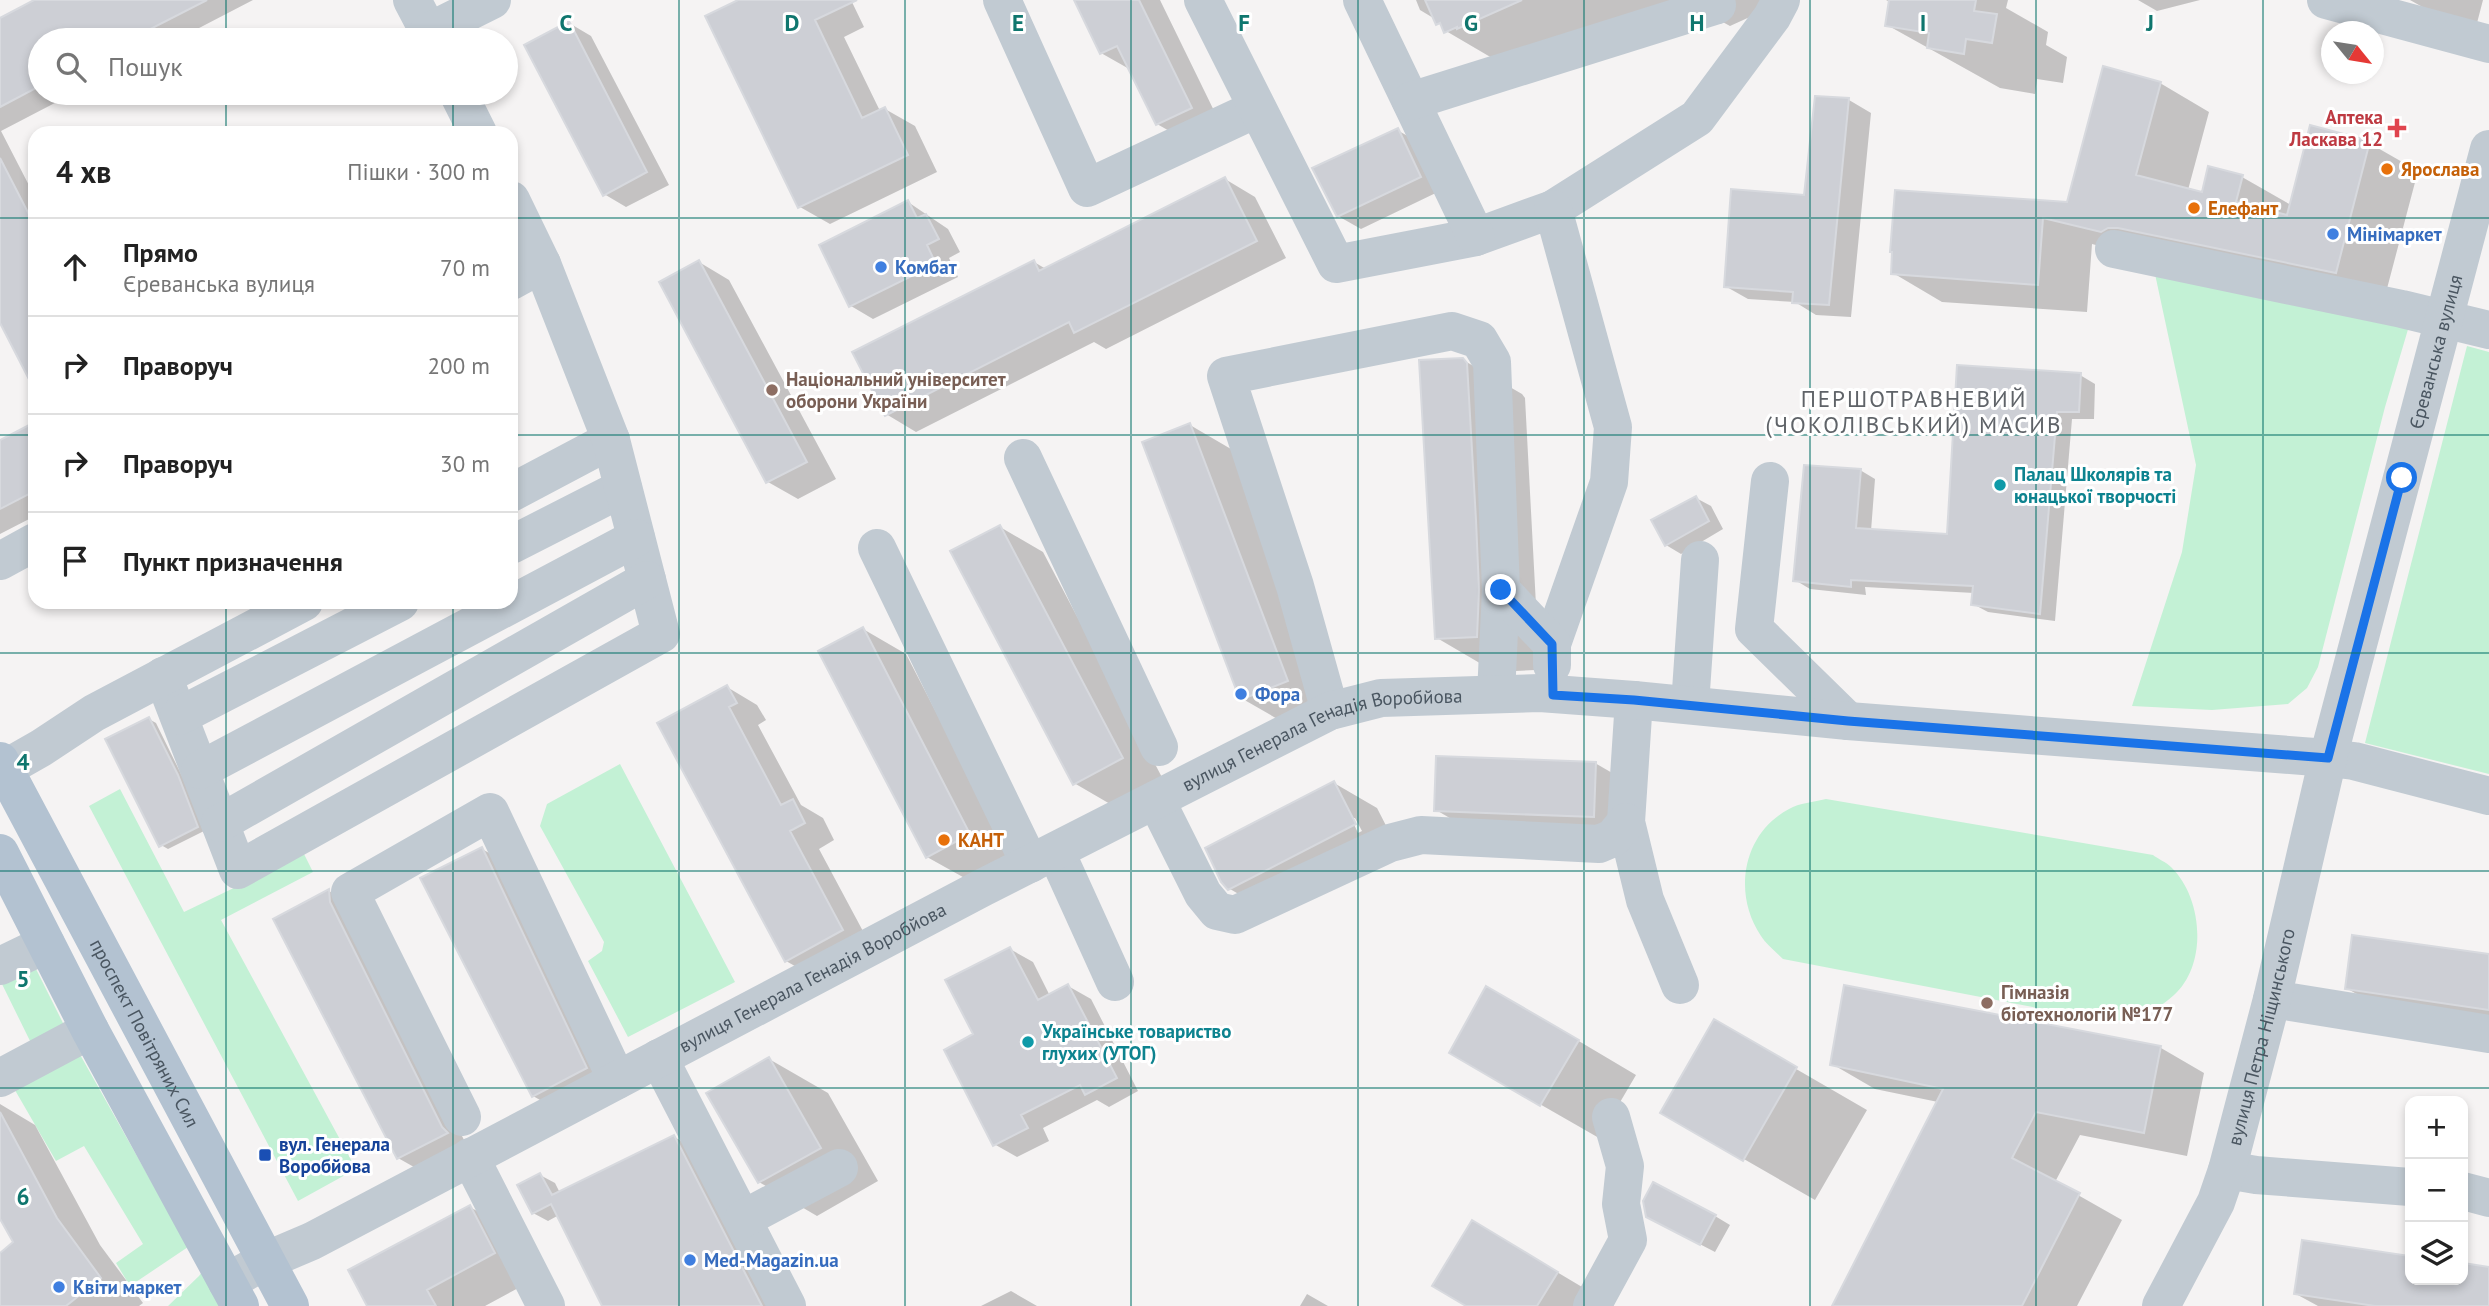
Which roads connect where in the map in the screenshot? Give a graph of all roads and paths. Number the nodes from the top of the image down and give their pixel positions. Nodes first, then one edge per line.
1 (492, 0) edge
2 (1002, 0) edge
3 (1203, 0) edge
4 (1362, 0) edge
5 (1781, 0) edge
6 (2326, 0) edge
7 (1717, 5) dead end
8 (424, 24) edge
9 (2489, 44) edge
10 (1411, 102) junction
11 (464, 105) edge
12 (1256, 109) junction
13 (474, 126) edge
14 (2489, 149) edge
15 (1553, 209) junction
16 (2479, 222) edge
17 (518, 232) edge
18 (1476, 237) junction
19 (2114, 249) dead end
20 (527, 273) edge
21 (2443, 318) junction
22 (2489, 330) edge
23 (611, 440) junction
24 (1023, 458) dead end
25 (1770, 481) dead end
26 (623, 488) junction
27 (518, 489) edge
28 (636, 538) junction
29 (518, 541) edge
30 (28, 546) edge
31 (877, 548) dead end
32 (1700, 560) dead end
33 (0, 561) edge
34 (647, 580) junction
35 (1501, 590) junction
36 (518, 601) edge
37 (291, 609) edge
38 (386, 609) edge
39 (503, 609) edge
40 (1552, 644) junction
41 (163, 676) junction
42 (1496, 694) junction
43 (1553, 695) junction
44 (1634, 700) junction
45 (1690, 705) junction
46 (1330, 710) junction
47 (179, 716) junction
48 (1848, 721) junction
49 (1159, 747) dead end
50 (2328, 758) junction
51 (2, 765) edge
52 (200, 770) junction
53 (2489, 796) edge
54 (1156, 800) junction
55 (1626, 822) junction
56 (220, 823) junction
57 (0, 853) edge
58 (1043, 858) junction
59 (46, 944) junction
60 (0, 965) edge
61 (1115, 982) dead end
62 (1680, 985) dead end
63 (2272, 999) junction
64 (90, 1030) junction
65 (2489, 1034) edge
66 (659, 1058) junction
67 (0, 1078) edge
68 (617, 1080) junction
69 (462, 1117) dead end
70 (1611, 1117) dead end
71 (470, 1157) junction
72 (839, 1168) dead end
73 (2227, 1170) junction
74 (2405, 1187) edge
75 (2468, 1192) edge
76 (2489, 1198) edge
77 (743, 1219) junction
78 (265, 1261) junction
79 (233, 1294) edge
80 (290, 1306) edge
81 (546, 1306) edge
82 (787, 1306) edge
83 (1592, 1306) edge
84 (2161, 1306) edge

1 - 8 street
2 - 12 street
3 - 12 street
4 - 10 street
5 - 15 street
6 - 9 street
7 - 10 street
10 - 18 street
11 - 13 street
12 - 18 street
14 - 16 street, Єреванська вулиця
15 - 18 street
15 - 40 street
16 - 21 street, Єреванська вулиця
17 - 20 street
19 - 21 street
20 - 23 street
21 - 22 street
21 - 50 street, Єреванська вулиця
23 - 26 street
23 - 27 street
24 - 49 street
25 - 48 street
26 - 28 street
26 - 29 street
28 - 34 street
28 - 36 street
30 - 33 street
31 - 58 street
32 - 45 street
34 - 56 street
34 - 56 street
35 - 40 street
35 - 42 street
35 - 46 street
37 - 41 street
38 - 47 street
39 - 52 street
40 - 43 street
41 - 47 street
41 - 51 street
42 - 43 street, вулиця Генерала Генадія Воробйова
42 - 46 street, вулиця Генерала Генадія Воробйова
43 - 44 street, вулиця Генерала Генадія Воробйова
44 - 45 street, вулиця Генерала Генадія Воробйова
44 - 55 street
45 - 48 street, вулиця Генерала Генадія Воробйова
46 - 54 street, вулиця Генерала Генадія Воробйова
47 - 52 street
48 - 50 street, вулиця Генерала Генадія Воробйова
50 - 53 street, вулиця Генерала Генадія Воробйова
50 - 63 street, вулиця Петра Ніщинського
51 - 78 main road, проспект Повітряних Сил
52 - 56 street
54 - 55 street
54 - 58 street, вулиця Генерала Генадія Воробйова
55 - 62 street
57 - 59 main road
58 - 61 street
58 - 66 street, вулиця Генерала Генадія Воробйова
59 - 60 street
59 - 64 main road
63 - 65 street
63 - 73 street, вулиця Петра Ніщинського
64 - 67 street
64 - 79 main road
66 - 68 street, вулиця Генерала Генадія Воробйова
66 - 77 street
68 - 69 street
68 - 71 street, вулиця Генерала Генадія Воробйова
70 - 83 street
71 - 78 street, вулиця Генерала Генадія Воробйова
71 - 81 street
72 - 77 street
73 - 74 street
73 - 84 street, вулиця Петра Ніщинського
75 - 76 street
77 - 82 street
78 - 79 street, вулиця Генерала Генадія Воробйова
78 - 80 main road, проспект Повітряних Сил

